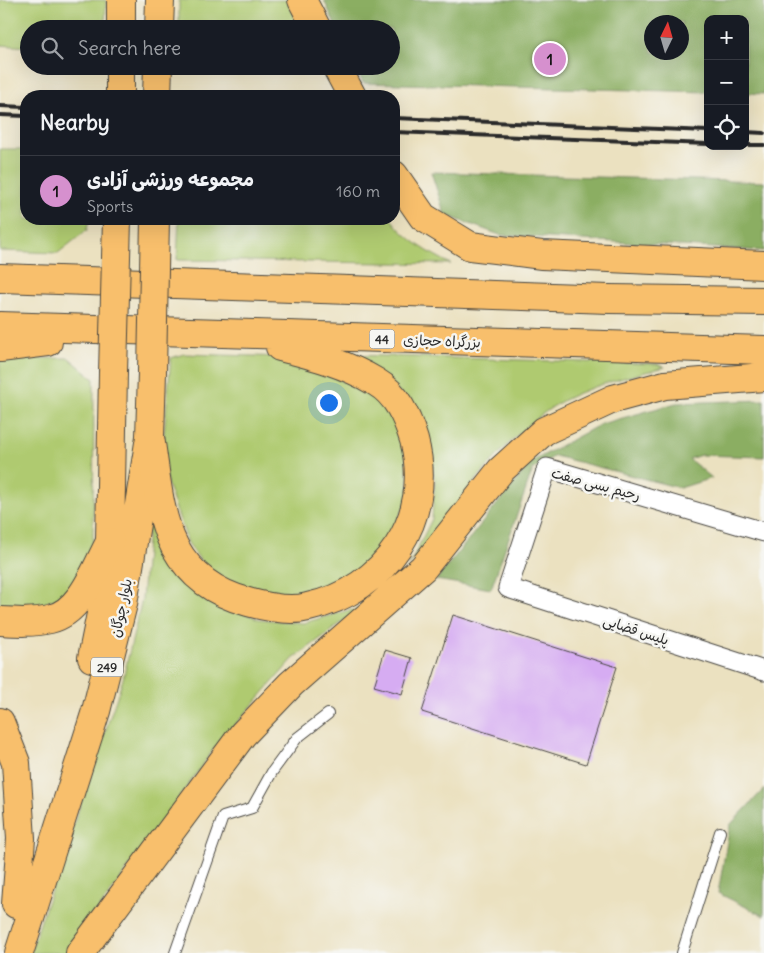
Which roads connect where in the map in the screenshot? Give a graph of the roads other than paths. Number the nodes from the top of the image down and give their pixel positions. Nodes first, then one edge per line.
1 (121, 0) edge
2 (160, 0) edge
3 (302, 0) edge
4 (121, 20) edge
5 (159, 20) edge
6 (312, 20) edge
7 (120, 75) edge
8 (158, 75) edge
9 (341, 75) edge
10 (120, 90) edge
11 (157, 90) edge
12 (349, 90) edge
13 (400, 184) edge
14 (117, 225) edge
15 (155, 225) edge
16 (764, 265) edge
17 (0, 278) edge
18 (764, 301) edge
19 (0, 326) edge
20 (84, 329) junction
21 (232, 335) junction
22 (0, 348) edge
23 (764, 350) edge
24 (764, 377) edge
25 (150, 437) junction
26 (764, 532) edge
27 (110, 542) junction
28 (508, 588) joint
29 (0, 621) edge
30 (764, 671) edge
31 (328, 714) dead end
32 (0, 722) edge
33 (720, 832) dead end
34 (16, 904) junction
35 (0, 951) edge
36 (19, 953) edge
37 (80, 953) edge
38 (175, 953) edge
39 (682, 953) edge

1 - 4 main road
2 - 5 main road
3 - 6 main road
7 - 10 main road
8 - 11 main road
9 - 12 main road
13 - 16 main road
14 - 27 main road, بلوار چوگان / 249, bridge
15 - 25 main road, بلوار چوگان / 249, bridge
17 - 18 main road
19 - 20 main road, بزرگراه حجازی / 44
20 - 21 main road, بزرگراه حجازی / 44
20 - 22 main road
21 - 23 main road, بزرگراه حجازی / 44
21 - 25 main road
24 - 37 main road
25 - 36 main road, بلوار چوگان / 249
26 - 28 street, رحیم بسی صفت
27 - 29 main road
27 - 34 main road, بلوار چوگان / 249
28 - 30 street, پلیس قضایی
31 - 38 lane
32 - 34 main road
33 - 39 lane
34 - 35 main road, بلوار چوگان / 249

